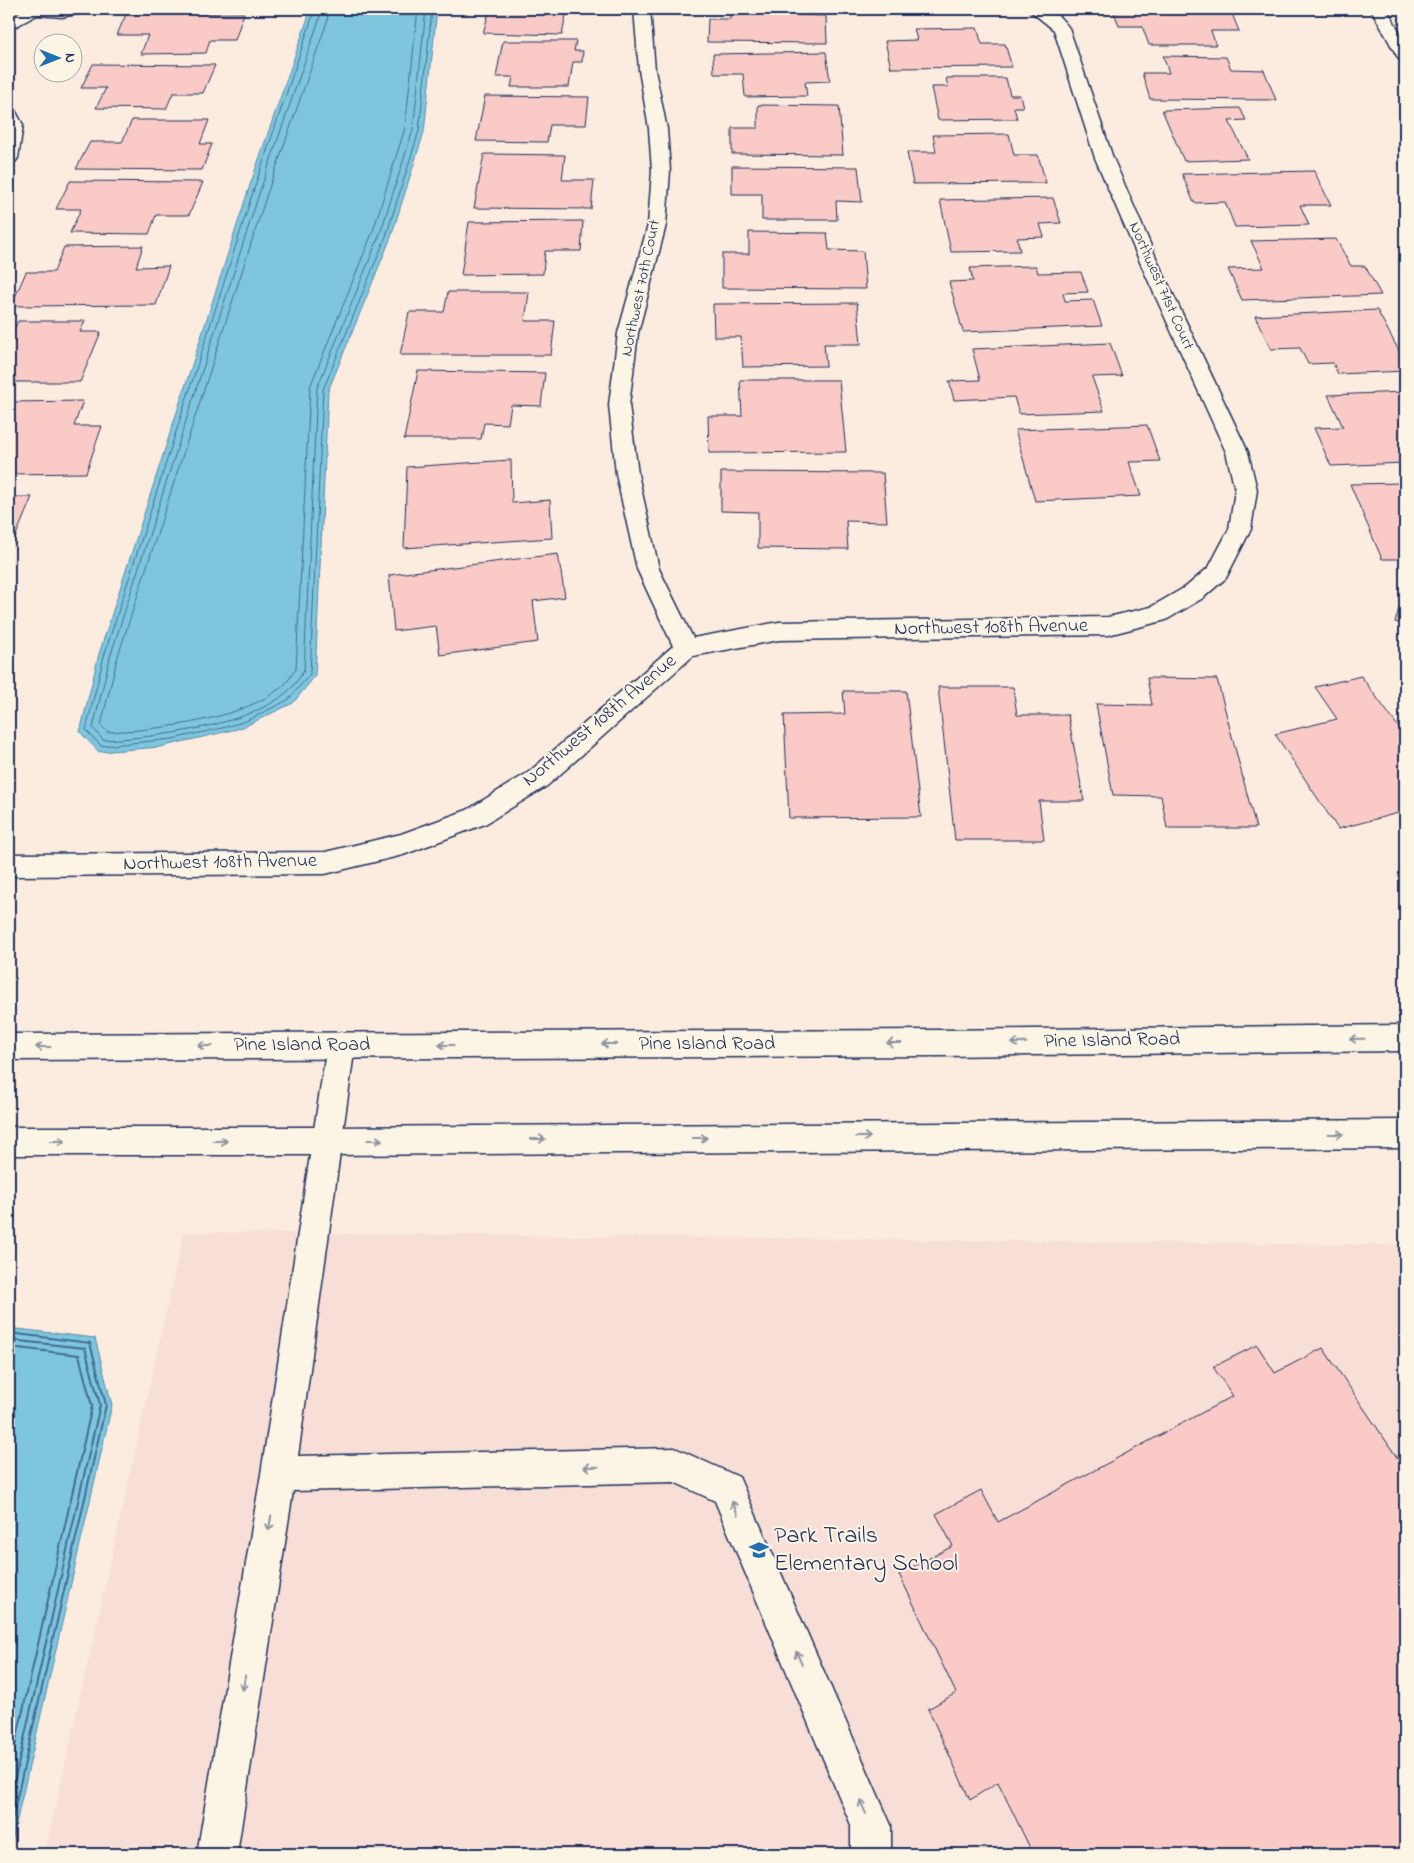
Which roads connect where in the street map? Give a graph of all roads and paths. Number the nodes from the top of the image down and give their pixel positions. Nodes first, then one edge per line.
1 (33, 9) edge
2 (80, 9) edge
3 (642, 9) edge
4 (1036, 9) edge
5 (1378, 9) edge
6 (9, 25) edge
7 (1405, 56) edge
8 (9, 114) edge
9 (9, 158) edge
10 (1218, 572) joint
11 (686, 648) junction
12 (9, 865) edge
13 (1405, 1038) edge
14 (341, 1045) junction
15 (9, 1047) edge
16 (1405, 1134) edge
17 (9, 1140) edge
18 (327, 1140) junction
19 (278, 1474) junction
20 (217, 1854) edge
21 (871, 1854) edge

1 - 2 street
1 - 6 street
3 - 11 street, Northwest 70th Court
4 - 10 street, Northwest 71st Court
5 - 7 street
8 - 9 street
10 - 11 street, Northwest 108th Avenue
11 - 12 street, Northwest 108th Avenue
13 -> 14 street, Pine Island Road
14 -> 15 street, Pine Island Road
14 - 18 street
18 -> 16 street
17 -> 18 street
18 - 19 street
19 -> 20 street
21 -> 19 street

